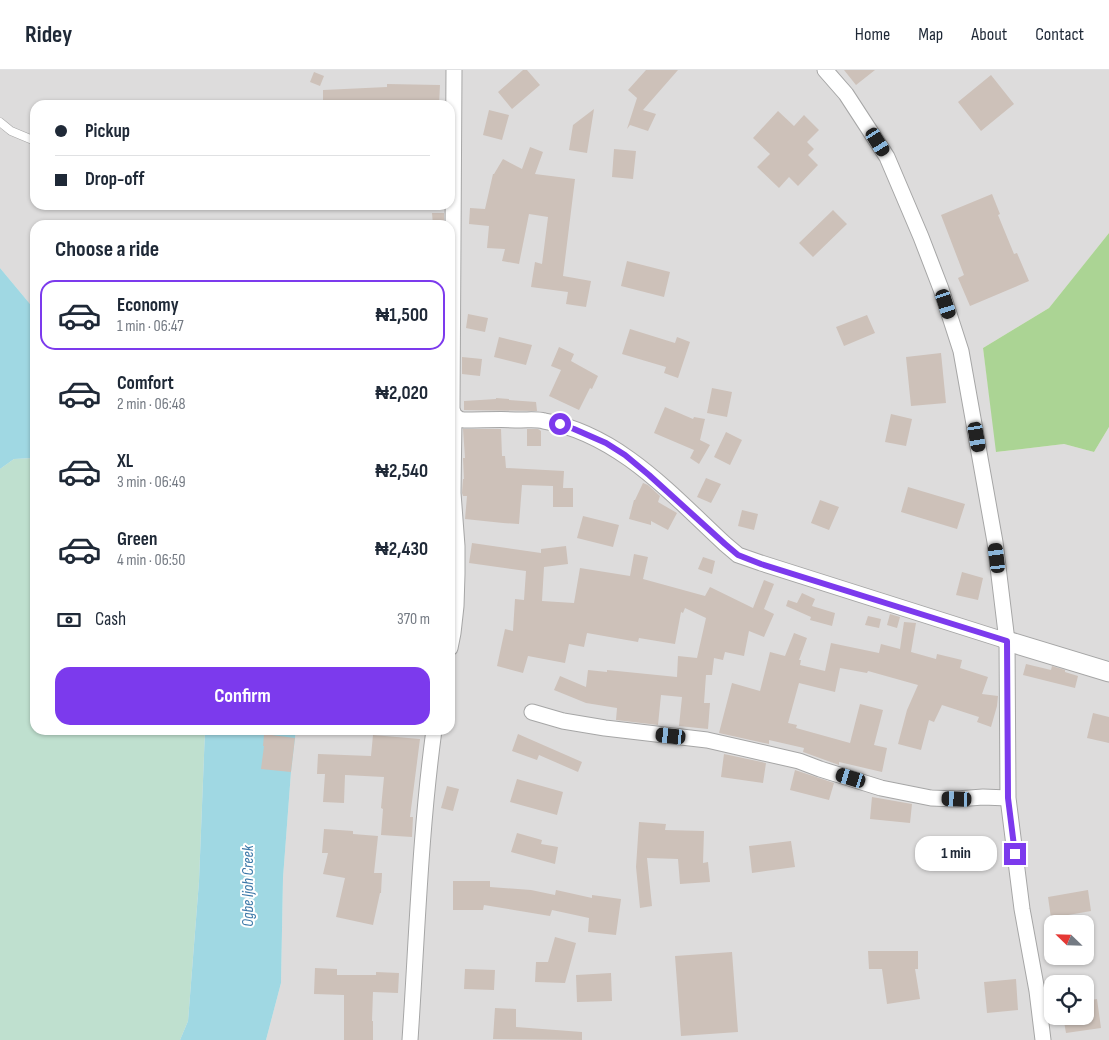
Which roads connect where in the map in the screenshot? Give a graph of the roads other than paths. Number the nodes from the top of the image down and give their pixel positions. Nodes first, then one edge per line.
1 (454, 70) edge
2 (826, 70) edge
3 (453, 100) edge
4 (0, 122) edge
5 (30, 139) edge
6 (455, 416) edge
7 (455, 514) edge
8 (455, 615) edge
9 (1007, 641) junction
10 (1109, 672) edge
11 (532, 712) dead end
12 (433, 735) edge
13 (1008, 798) junction
14 (410, 1040) edge
15 (1043, 1040) edge

1 - 3 street
2 - 9 street
4 - 5 lane
6 - 9 street
7 - 8 street
9 - 10 street
9 - 13 street
11 - 13 street
12 - 14 street
13 - 15 street

